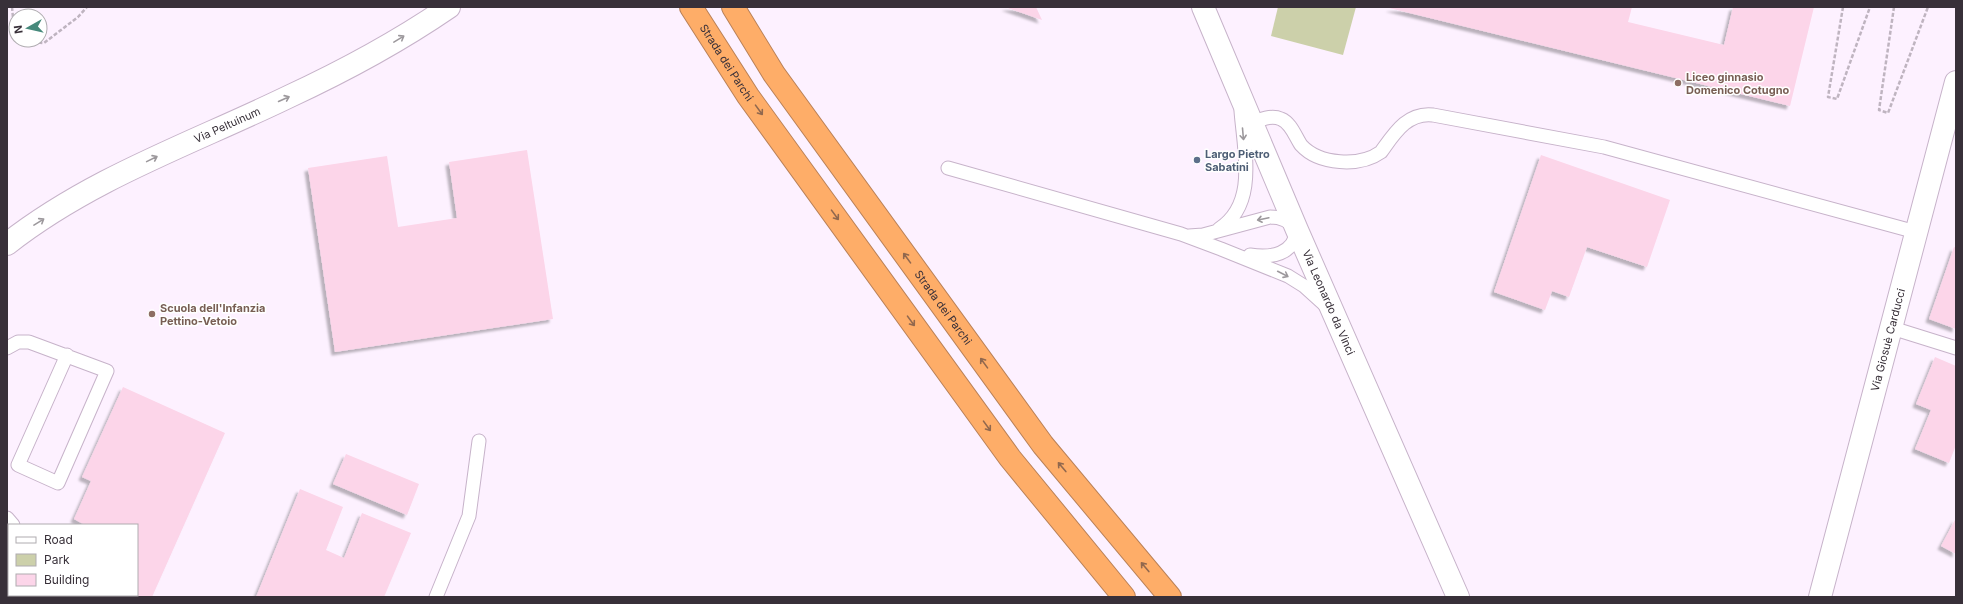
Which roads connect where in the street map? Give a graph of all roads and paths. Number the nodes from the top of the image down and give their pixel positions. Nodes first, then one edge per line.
1 (87, 7) edge
2 (449, 7) edge
3 (691, 7) edge
4 (732, 7) edge
5 (1203, 7) edge
6 (1843, 7) edge
7 (1870, 7) edge
8 (1894, 7) edge
9 (1928, 7) edge
10 (48, 40) edge
11 (1956, 82) edge
12 (1240, 95) junction
13 (1252, 124) junction
14 (948, 168) dead end
15 (1297, 230) junction
16 (1916, 232) junction
17 (1211, 233) junction
18 (1181, 234) junction
19 (7, 244) edge
20 (1221, 249) junction
21 (1334, 312) junction
22 (1892, 328) junction
23 (7, 348) edge
24 (1956, 348) edge
25 (67, 356) junction
26 (478, 441) dead end
27 (1820, 595) edge
28 (436, 597) edge
29 (1124, 597) edge
30 (1170, 597) edge
31 (1458, 597) edge

1 - 10 path
19 -> 2 street, Via Peltuinum
3 -> 29 highway, Strada dei Parchi
30 -> 4 highway, Strada dei Parchi
5 - 12 street, Via Leonardo da Vinci
6 - 7 path
8 - 9 path
11 - 16 street, Via Giosuè Carducci
12 - 13 street, Via Leonardo da Vinci
12 -> 17 lane
13 - 15 street, Via Leonardo da Vinci
13 - 16 lane
14 - 18 lane
15 -> 17 lane
15 - 20 lane
15 - 21 street, Via Leonardo da Vinci
16 - 22 street, Via Giosuè Carducci
17 - 18 lane
18 - 20 lane
20 -> 21 lane
21 - 31 street, Via Leonardo da Vinci
22 - 24 lane
22 - 27 street, Via Giosuè Carducci
23 - 25 lane
25 - 25 lane
26 - 28 lane

